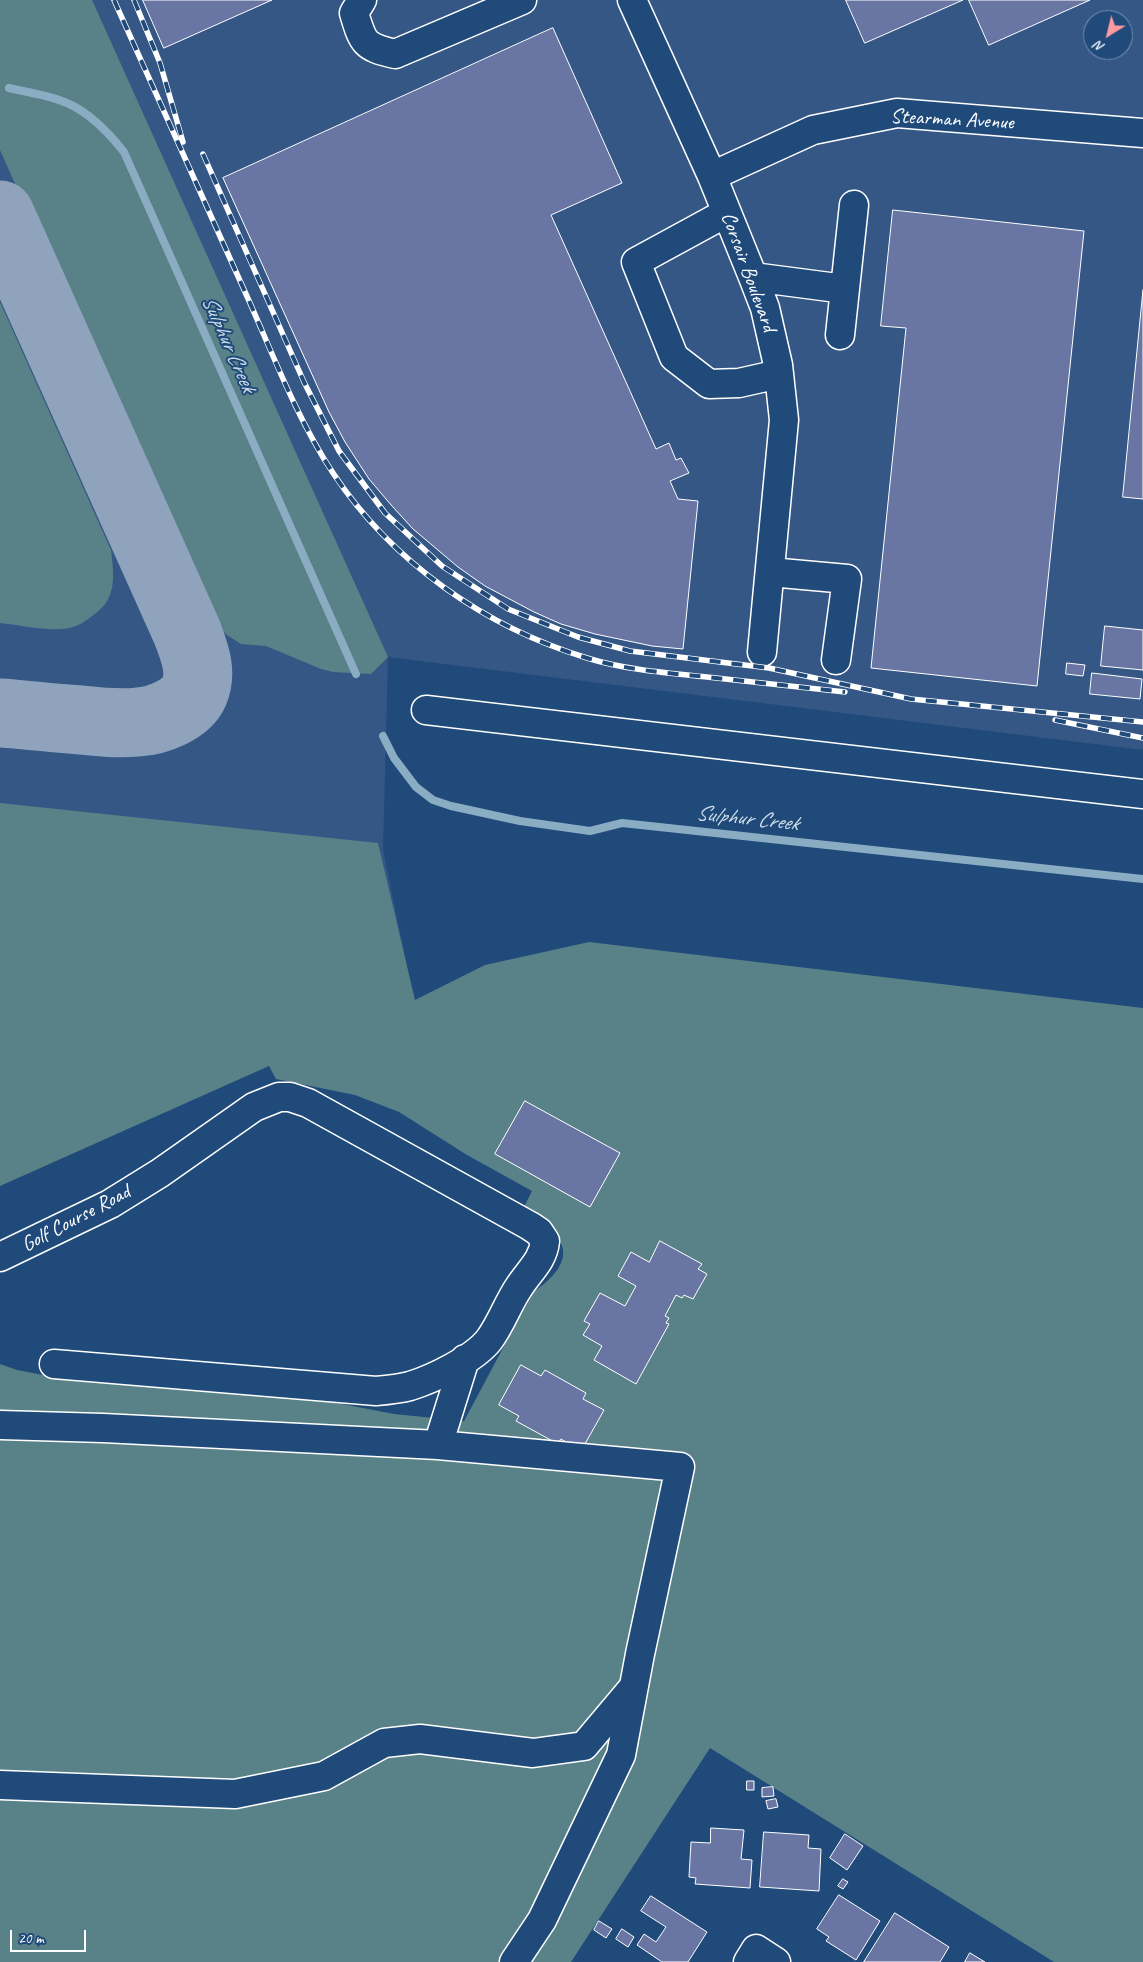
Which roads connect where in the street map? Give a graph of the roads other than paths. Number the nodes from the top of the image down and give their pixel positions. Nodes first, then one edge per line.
1 (362, 0) edge
2 (522, 0) edge
3 (632, 0) edge
4 (1143, 134) edge
5 (712, 176) junction
6 (854, 205) dead end
7 (726, 214) junction
8 (753, 277) junction
9 (845, 289) junction
10 (840, 335) dead end
11 (779, 374) junction
12 (770, 572) junction
13 (762, 652) dead end
14 (836, 660) dead end
15 (426, 710) dead end
16 (1143, 794) edge
17 (0, 1257) edge
18 (465, 1360) junction
19 (54, 1364) dead end
20 (0, 1425) edge
21 (438, 1445) junction
22 (633, 1688) junction
23 (0, 1785) edge
24 (514, 1962) edge

1 - 2 street
3 - 5 street, Corsair Boulevard
4 - 5 street, Stearman Avenue
5 - 7 street, Corsair Boulevard
6 - 9 street
7 - 8 street, Corsair Boulevard
7 - 11 street
8 - 9 street
8 - 11 street, Corsair Boulevard
9 - 10 street
11 - 12 street, Corsair Boulevard
12 - 13 street, Corsair Boulevard
12 - 14 street
15 - 16 street
17 - 18 street, Golf Course Road
18 - 19 street
18 - 21 street
20 - 21 street
21 - 22 street
22 - 23 street
22 - 24 street

